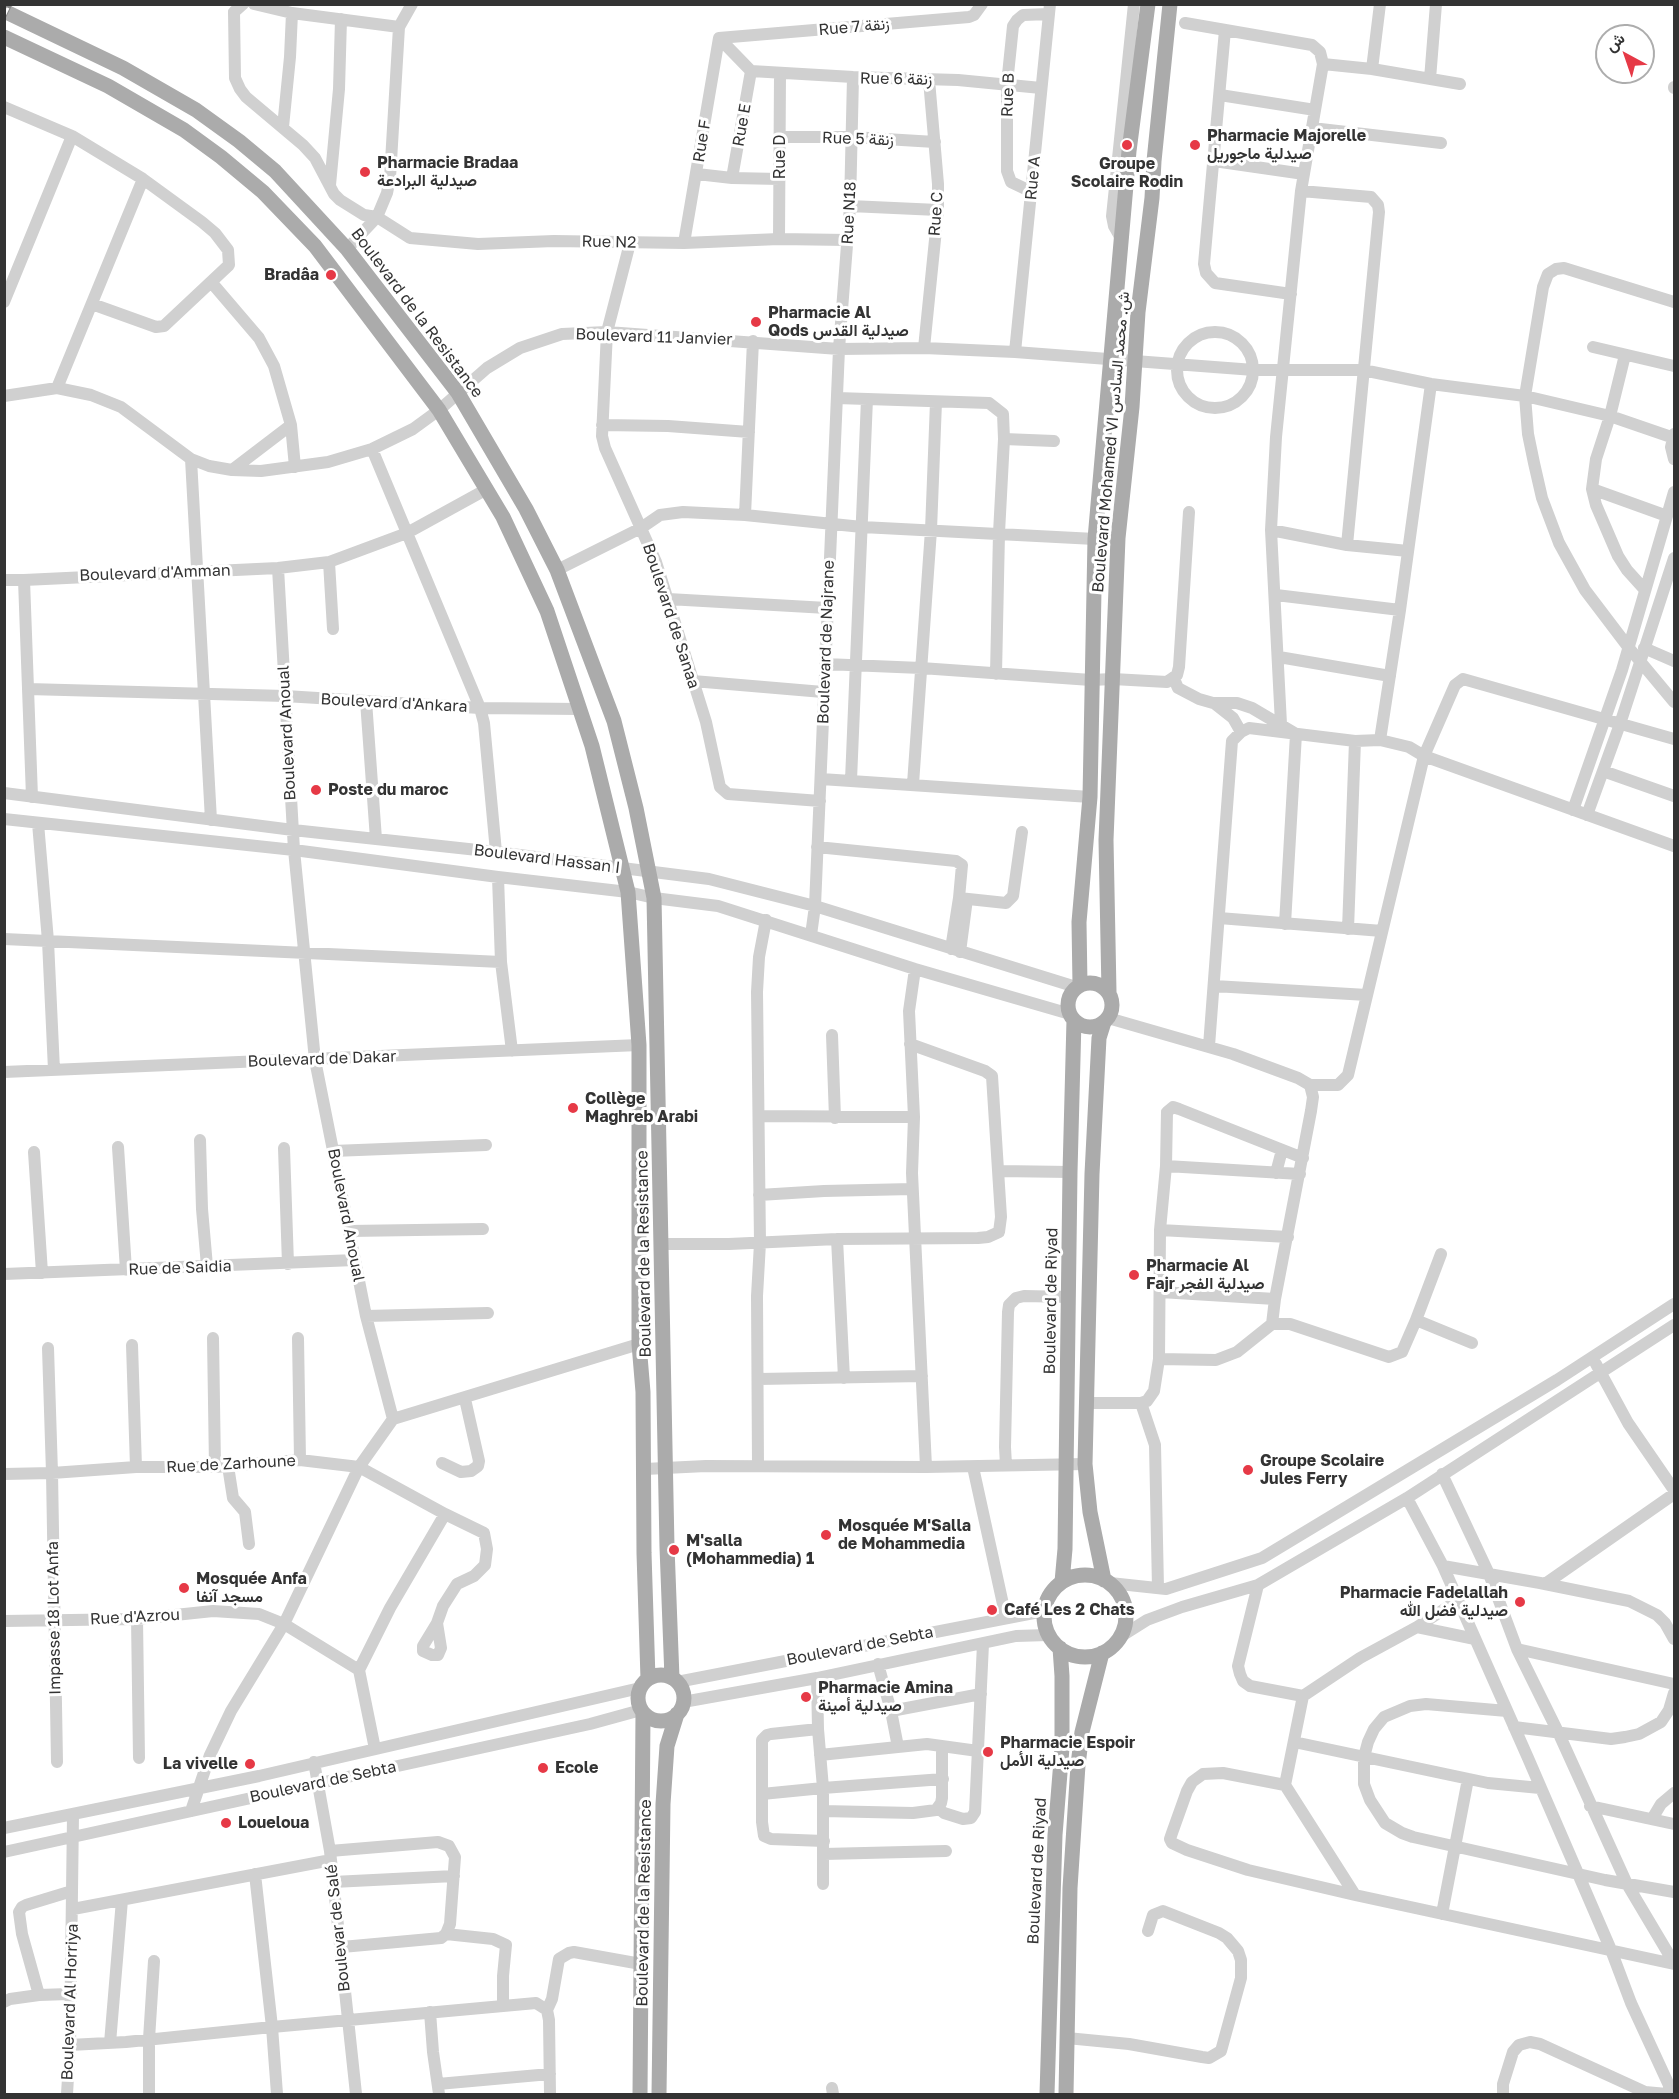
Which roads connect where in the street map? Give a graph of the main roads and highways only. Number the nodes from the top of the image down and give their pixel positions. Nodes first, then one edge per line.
1 (1148, 4) edge
2 (1170, 4) edge
3 (4, 11) edge
4 (4, 36) edge
5 (1078, 986) junction
6 (1109, 992) junction
7 (1072, 1017) junction
8 (1106, 1020) junction
9 (1107, 1581) junction
10 (1062, 1582) junction
11 (1060, 1648) junction
12 (1102, 1653) junction
13 (675, 1680) junction
14 (644, 1684) junction
15 (680, 1708) junction
16 (642, 1711) junction
17 (640, 2094) edge
18 (659, 2094) edge
19 (1047, 2094) edge
20 (1066, 2094) edge

1 - 5 main road, Boulevard Mohamed VI ش. محمد السادس
2 - 6 main road, Boulevard Mohamed VI ش. محمد السادس
3 - 13 main road, Boulevard de la Resistance
4 - 14 main road, Boulevard de la Resistance
5 - 6 main road
5 - 7 main road
6 - 8 main road
7 - 8 main road
7 - 10 main road, Boulevard de Riyad
8 - 9 main road
9 - 10 main road
9 - 12 main road
10 - 11 main road
11 - 12 main road
11 - 19 main road, Boulevard de Riyad
12 - 20 main road, Boulevard de Riyad
13 - 14 main road
13 - 15 main road
14 - 16 main road
15 - 16 main road
15 - 18 main road, Boulevard de la Resistance
16 - 17 main road, Boulevard de la Resistance

